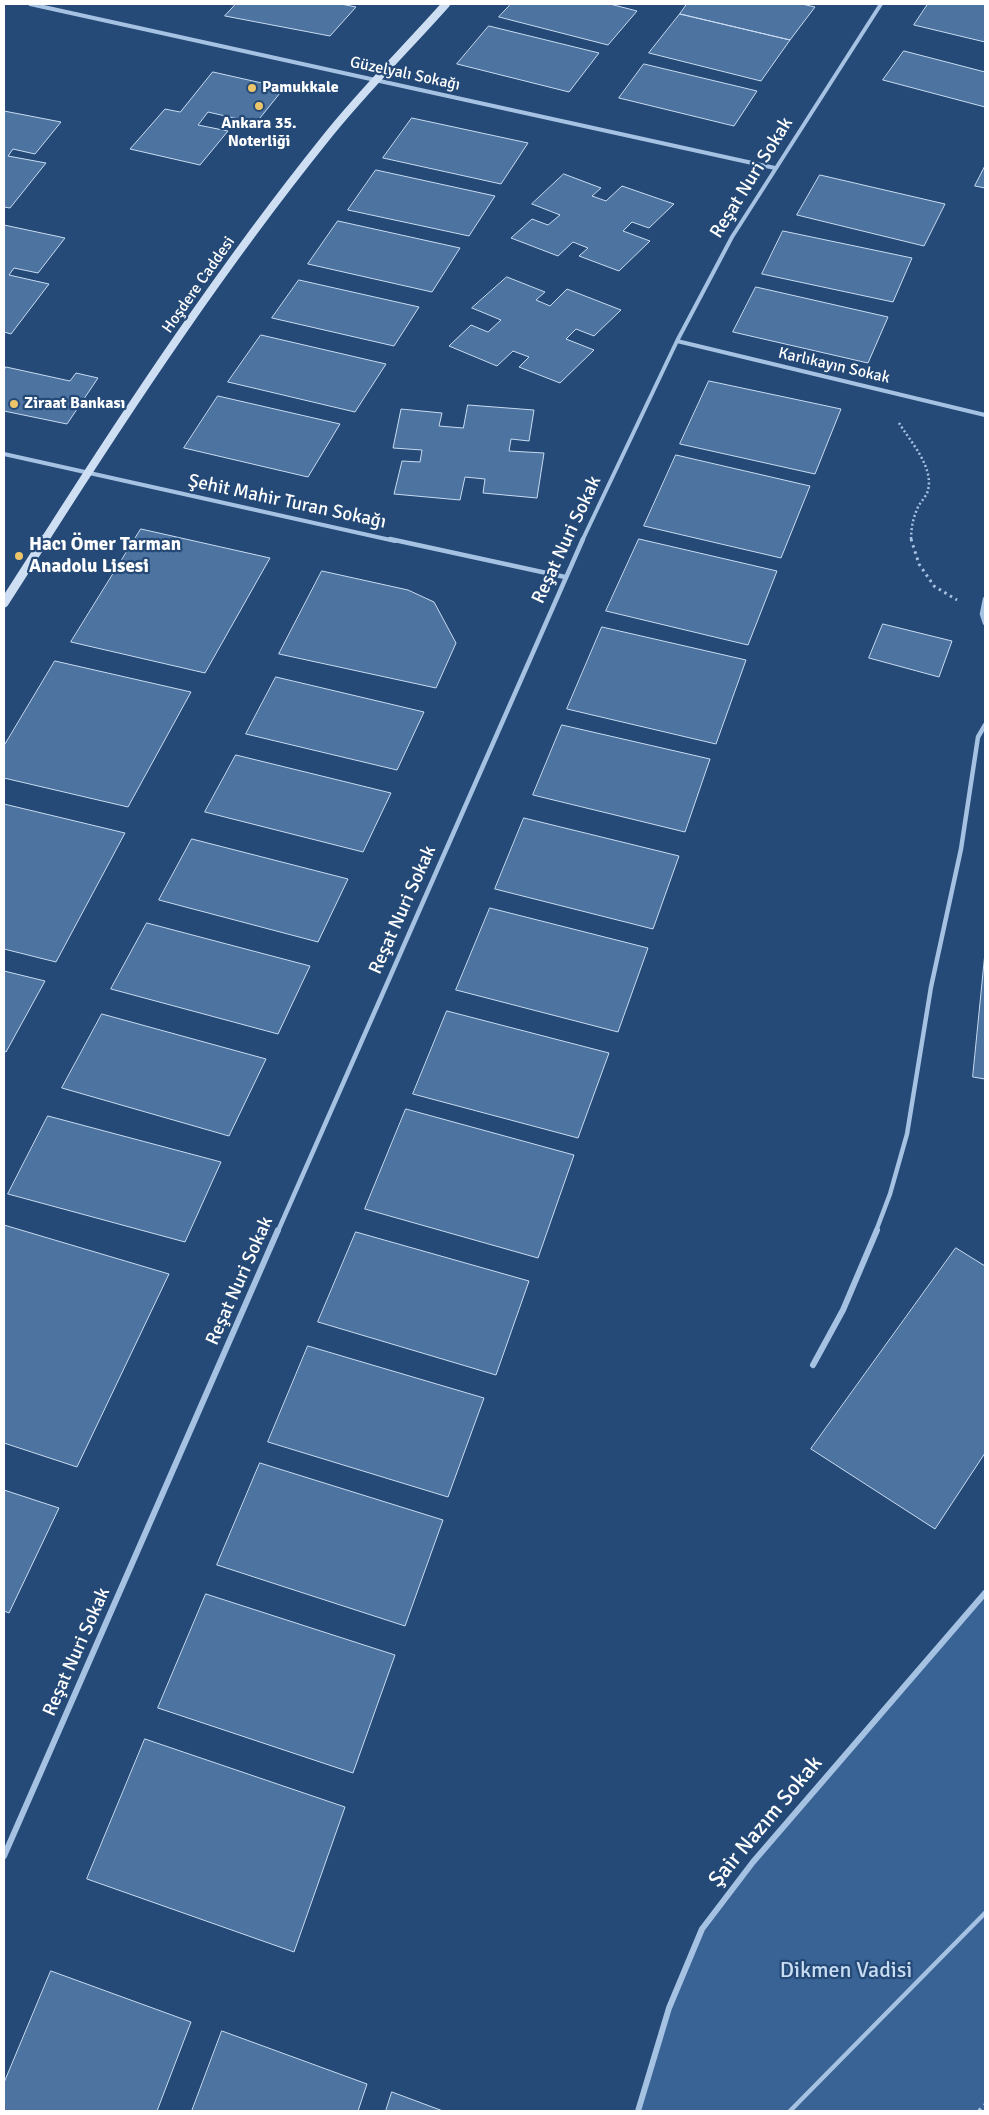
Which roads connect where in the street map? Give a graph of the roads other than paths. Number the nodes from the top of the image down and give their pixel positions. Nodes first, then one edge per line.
1 (30, 4) edge
2 (446, 4) edge
3 (881, 4) edge
4 (378, 80) junction
5 (775, 168) junction
6 (677, 341) junction
7 (985, 415) edge
8 (4, 454) edge
9 (88, 472) junction
10 (565, 577) junction
11 (985, 599) edge
12 (4, 603) edge
13 (985, 622) edge
14 (985, 725) edge
15 (813, 1365) dead end
16 (985, 1593) edge
17 (4, 1856) edge
18 (985, 1913) edge
19 (638, 2111) edge
20 (790, 2111) edge

1 - 4 street, Güzelyalı Sokağı
2 - 4 main road, Hoşdere Caddesi
3 - 5 street, Reşat Nuri Sokak
4 - 5 street, Güzelyalı Sokağı
4 - 9 main road, Hoşdere Caddesi
5 - 6 street, Reşat Nuri Sokak
6 - 7 street, Karlıkayın Sokak
6 - 10 street, Reşat Nuri Sokak
8 - 9 street, Şehit Mahir Turan Sokağı
9 - 10 street, Şehit Mahir Turan Sokağı
9 - 12 main road, Hoşdere Caddesi
10 - 17 street, Reşat Nuri Sokak
11 - 13 street
14 - 15 street
16 - 19 street, Şair Nazım Sokak
18 - 20 lane

